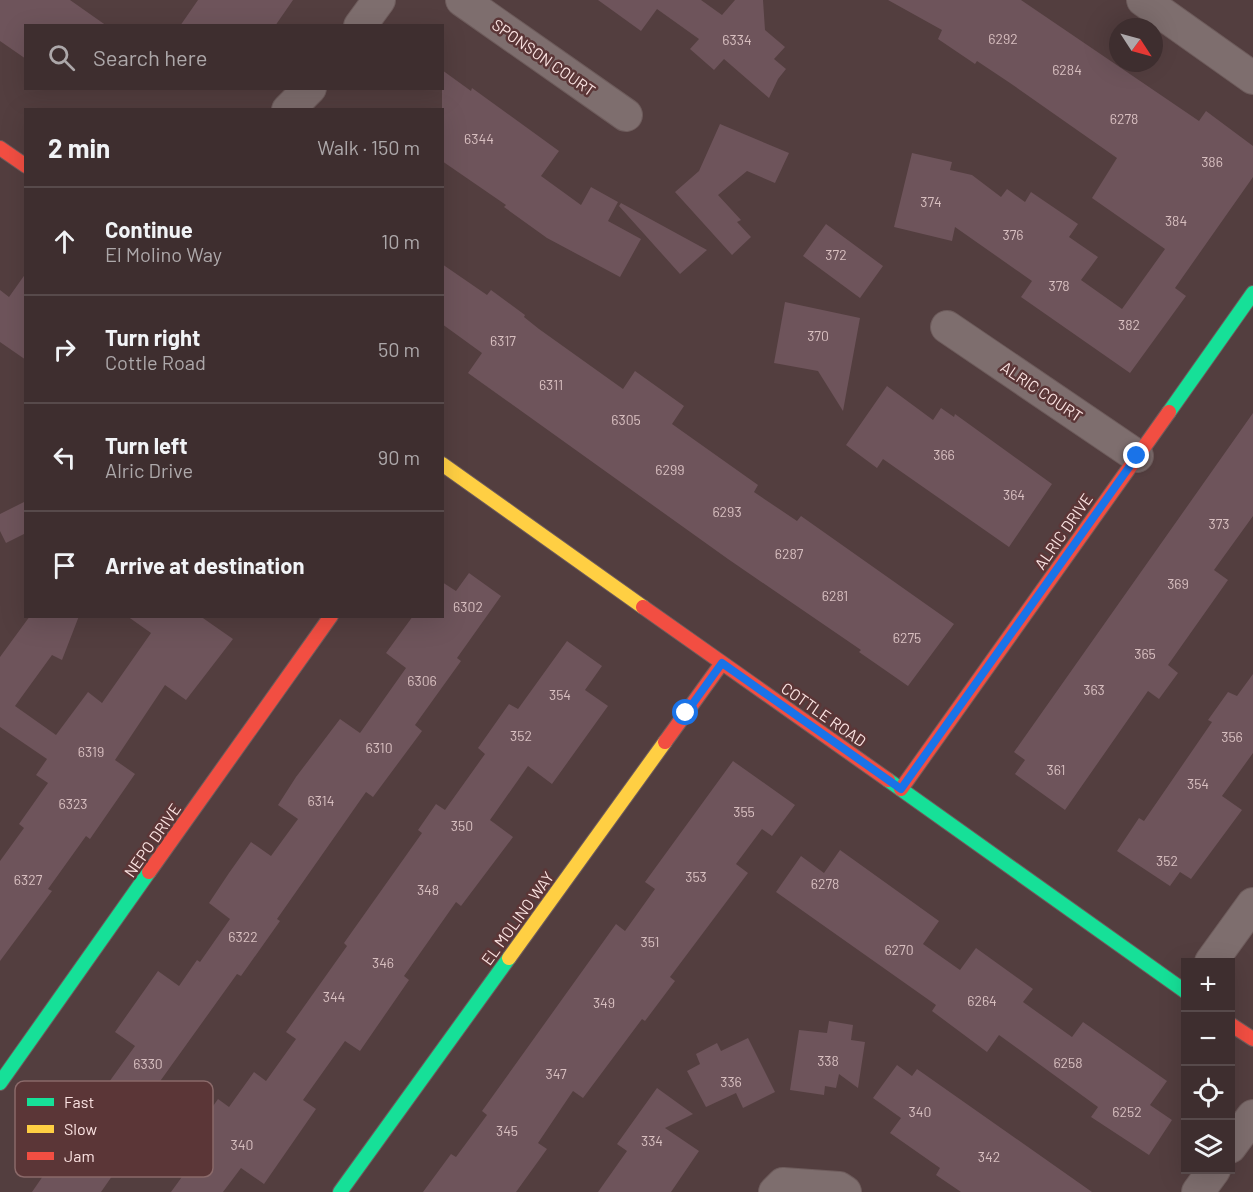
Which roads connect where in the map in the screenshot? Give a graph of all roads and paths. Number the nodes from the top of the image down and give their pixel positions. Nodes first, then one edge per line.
1 (379, 0) edge
2 (462, 0) edge
3 (1143, 0) edge
4 (361, 24) edge
5 (1253, 78) edge
6 (308, 90) edge
7 (290, 108) edge
8 (626, 115) dead end
9 (0, 147) edge
10 (24, 165) edge
11 (1253, 293) edge
12 (947, 327) dead end
13 (1137, 456) junction
14 (444, 465) edge
15 (330, 618) edge
16 (722, 663) junction
17 (901, 789) junction
18 (1253, 904) edge
19 (1215, 958) edge
20 (1181, 989) edge
21 (1235, 1026) edge
22 (1253, 1039) edge
23 (0, 1083) edge
24 (1253, 1116) edge
25 (1235, 1140) edge
26 (1211, 1174) edge
27 (340, 1192) edge
28 (775, 1192) edge
29 (845, 1192) edge
30 (1198, 1192) edge

1 - 4 street
2 - 8 street, SPONSON COURT
3 - 5 street
6 - 7 street
9 - 10 street
11 - 13 street, ALRIC DRIVE
12 - 13 street, ALRIC COURT
13 - 17 street, ALRIC DRIVE
14 - 16 street, COTTLE ROAD
15 - 23 street, NEPO DRIVE
16 - 17 street, COTTLE ROAD
16 - 27 street, EL MOLINO WAY
17 - 20 street, COTTLE ROAD
18 - 19 street
21 - 22 street
24 - 25 street
26 - 30 street
28 - 29 street

